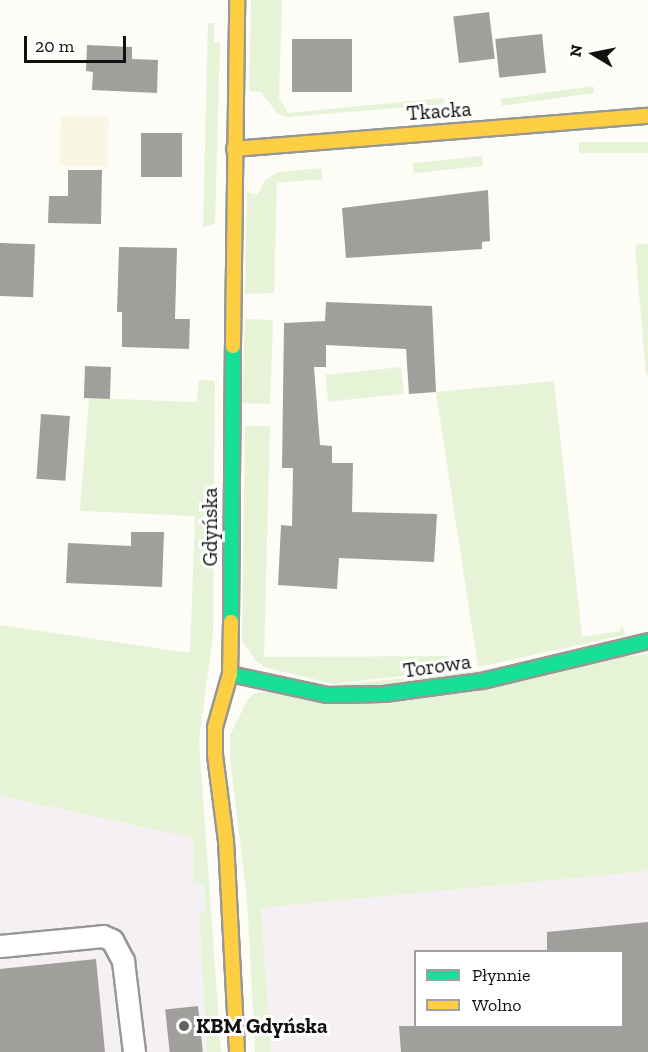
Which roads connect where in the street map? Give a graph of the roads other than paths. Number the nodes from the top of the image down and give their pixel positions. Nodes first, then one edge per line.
1 (237, 0) edge
2 (648, 116) edge
3 (234, 149) junction
4 (648, 640) edge
5 (230, 674) junction
6 (0, 946) edge
7 (134, 1052) edge
8 (237, 1052) edge

1 - 3 street, Gdyńska
2 - 3 street, Tkacka
3 - 5 street, Gdyńska
4 - 5 street, Torowa
5 - 8 street, Gdyńska
6 - 7 lane

